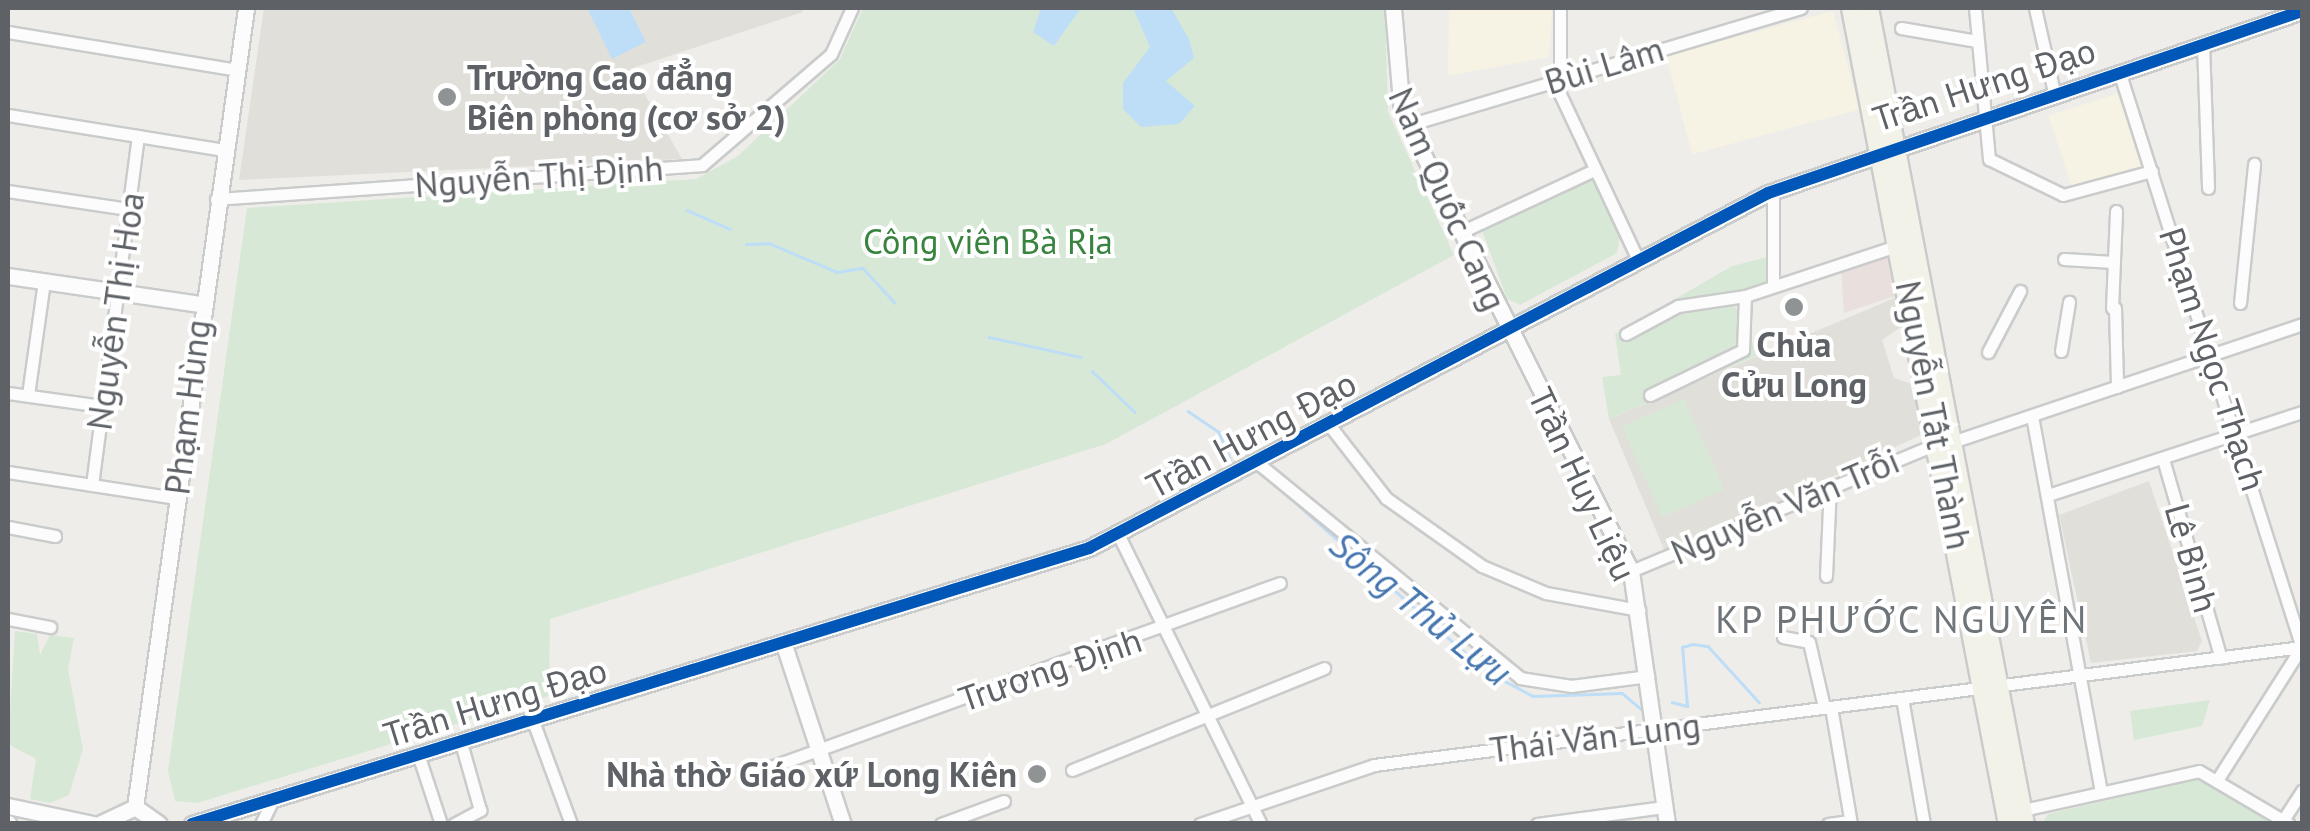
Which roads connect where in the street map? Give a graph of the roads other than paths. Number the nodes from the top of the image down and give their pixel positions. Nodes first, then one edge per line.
1 (246, 8) edge
2 (852, 8) edge
3 (1393, 8) edge
4 (1560, 8) edge
5 (1801, 8) edge
6 (1851, 8) edge
7 (1869, 8) edge
8 (1976, 8) edge
9 (2052, 8) edge
10 (2035, 10) edge
11 (2302, 11) edge
12 (1765, 12) edge
13 (1901, 28) dead end
14 (8, 32) edge
15 (1977, 41) junction
16 (2204, 43) junction
17 (236, 70) junction
18 (2119, 71) junction
19 (1557, 79) junction
20 (2054, 92) junction
21 (8, 115) edge
22 (1978, 116) junction
23 (1408, 125) junction
24 (138, 136) junction
25 (1890, 146) junction
26 (224, 150) junction
27 (2254, 164) dead end
28 (1594, 170) junction
29 (2152, 170) junction
30 (2208, 188) dead end
31 (8, 191) edge
32 (1773, 192) junction
33 (216, 199) junction
34 (128, 209) junction
35 (2116, 210) dead end
36 (1459, 233) junction
37 (1902, 244) junction
38 (1637, 258) junction
39 (2064, 259) dead end
40 (2113, 262) junction
41 (8, 276) edge
42 (44, 281) junction
43 (1773, 284) junction
44 (2020, 291) dead end
45 (116, 292) junction
46 (1745, 296) junction
47 (2070, 302) dead end
48 (2240, 303) dead end
49 (201, 304) junction
50 (2302, 324) edge
51 (1506, 329) junction
52 (1626, 334) dead end
53 (2061, 351) dead end
54 (1988, 352) dead end
55 (2214, 356) junction
56 (2117, 388) junction
57 (8, 393) edge
58 (1650, 395) dead end
59 (28, 396) junction
60 (102, 406) junction
61 (2302, 412) edge
62 (2032, 416) junction
63 (1330, 426) junction
64 (2240, 433) junction
65 (1947, 442) junction
66 (2163, 458) junction
67 (1259, 464) junction
68 (8, 472) edge
69 (92, 485) junction
70 (1830, 485) junction
71 (2048, 495) junction
72 (176, 498) junction
73 (8, 527) edge
74 (55, 536) dead end
75 (1119, 536) junction
76 (1632, 572) junction
77 (1826, 576) dead end
78 (1280, 583) dead end
79 (1639, 610) junction
80 (8, 619) edge
81 (50, 627) dead end
82 (1166, 629) junction
83 (1783, 637) dead end
84 (2302, 647) edge
85 (785, 648) junction
86 (2222, 658) junction
87 (1324, 668) dead end
88 (1648, 676) junction
89 (2078, 676) junction
90 (1992, 686) junction
91 (1902, 698) junction
92 (1828, 707) junction
93 (1210, 714) junction
94 (534, 722) junction
95 (1655, 730) junction
96 (461, 743) junction
97 (818, 748) junction
98 (419, 757) junction
99 (1072, 770) dead end
100 (754, 772) dead end
101 (2219, 778) junction
102 (2302, 791) edge
103 (2101, 792) junction
104 (1004, 800) dead end
105 (272, 801) junction
106 (1252, 804) junction
107 (8, 806) edge
108 (134, 808) junction
109 (1665, 815) edge
110 (2024, 817) edge
111 (1850, 822) edge
112 (2286, 822) edge
113 (96, 824) edge
114 (159, 824) edge
115 (192, 824) edge
116 (261, 824) edge
117 (441, 824) edge
118 (454, 824) edge
119 (571, 824) edge
120 (843, 824) edge
121 (941, 824) edge
122 (1200, 824) edge
123 (1261, 824) edge
124 (1537, 824) edge
125 (1828, 824) edge
126 (1924, 824) edge
127 (2008, 824) edge

1 - 17 street, Phạm Hùng
2 - 33 street, Nguyễn Thị Định
3 - 23 street, Nam Quốc Cang
4 - 19 street
5 - 12 street, Bùi Lâm
6 - 25 main road, Nguyễn Tất Thành
7 - 25 main road, Nguyễn Tất Thành
8 - 15 street
9 - 10 street
10 - 20 street
11 - 16 street, Trần Hưng Đạo
12 - 19 street, Bùi Lâm
13 - 15 street
14 - 17 street
15 - 22 street
16 - 18 street, Trần Hưng Đạo
16 - 30 street
17 - 26 street, Phạm Hùng
18 - 20 street, Trần Hưng Đạo
18 - 29 street, Phạm Ngọc Thạch
19 - 23 street, Bùi Lâm
19 - 28 street
20 - 22 street, Trần Hưng Đạo
21 - 24 street
22 - 25 street, Trần Hưng Đạo
22 - 29 street
23 - 36 street, Nam Quốc Cang
24 - 26 street
24 - 34 street, Nguyễn Thị Hoa
25 - 32 street, Trần Hưng Đạo
25 - 37 main road, Nguyễn Tất Thành
25 - 65 main road, Nguyễn Tất Thành
26 - 33 street, Phạm Hùng
27 - 48 street
28 - 36 street
28 - 38 street
29 - 55 street, Phạm Ngọc Thạch
31 - 34 street
32 - 38 street, Trần Hưng Đạo
32 - 43 street
33 - 49 street, Phạm Hùng
34 - 45 street, Nguyễn Thị Hoa
35 - 40 street
36 - 51 street, Nam Quốc Cang
37 - 43 street
37 - 65 main road, Nguyễn Tất Thành
38 - 51 street, Trần Hưng Đạo
39 - 40 street
40 - 56 street
41 - 42 street
42 - 45 street
42 - 59 street
43 - 46 street
44 - 54 street
45 - 49 street
45 - 60 street, Nguyễn Thị Hoa
46 - 52 street
46 - 58 street
47 - 53 street
49 - 72 street, Phạm Hùng
50 - 55 street, Nguyễn Văn Trỗi
51 - 63 street, Trần Hưng Đạo
51 - 76 street, Trần Huy Liệu
55 - 56 street, Nguyễn Văn Trỗi
55 - 64 street, Phạm Ngọc Thạch
56 - 62 street, Nguyễn Văn Trỗi
57 - 59 street
59 - 60 street
60 - 69 street, Nguyễn Thị Hoa
61 - 64 street
62 - 65 street, Nguyễn Văn Trỗi
62 - 71 street
63 - 67 street, Trần Hưng Đạo
63 - 79 street
64 - 66 street
64 - 84 street, Phạm Ngọc Thạch
65 - 70 street, Nguyễn Văn Trỗi
65 - 90 main road, Nguyễn Tất Thành
66 - 71 street
66 - 86 street, Lê Bình
67 - 75 street, Trần Hưng Đạo
67 - 88 street
68 - 69 street
69 - 72 street
70 - 76 street, Nguyễn Văn Trỗi
70 - 77 street
71 - 89 street
72 - 108 street, Phạm Hùng
73 - 74 street
75 - 82 street
75 - 85 street, Trần Hưng Đạo
76 - 79 street, Trần Huy Liệu
78 - 82 street, Trương Định
79 - 88 street, Trần Huy Liệu
80 - 81 street
82 - 93 street
82 - 97 street, Trương Định
83 - 92 street
84 - 86 street, Thái Văn Lung
84 - 101 street
85 - 94 street, Trần Hưng Đạo
85 - 97 street
86 - 89 street, Thái Văn Lung
87 - 93 street
88 - 95 street, Trần Huy Liệu
89 - 90 street, Thái Văn Lung
89 - 103 street
90 - 91 street, Thái Văn Lung
90 - 110 main road, Nguyễn Tất Thành
90 - 127 main road, Nguyễn Tất Thành
91 - 92 street, Thái Văn Lung
91 - 126 street
92 - 95 street, Thái Văn Lung
92 - 111 street
93 - 99 street
93 - 106 street
94 - 96 street, Trần Hưng Đạo
94 - 119 street
95 - 106 street, Thái Văn Lung
95 - 109 street, Trần Huy Liệu
96 - 98 street, Trần Hưng Đạo
96 - 118 street
97 - 100 street, Trương Định
97 - 120 street
98 - 105 street, Trần Hưng Đạo
98 - 117 street
101 - 103 street
101 - 112 street
102 - 112 street
103 - 110 street
104 - 121 street
105 - 115 street, Trần Hưng Đạo
105 - 116 street
106 - 122 street, Thái Văn Lung
106 - 123 street
107 - 113 street
108 - 113 street
108 - 114 street
109 - 124 street
111 - 125 street

